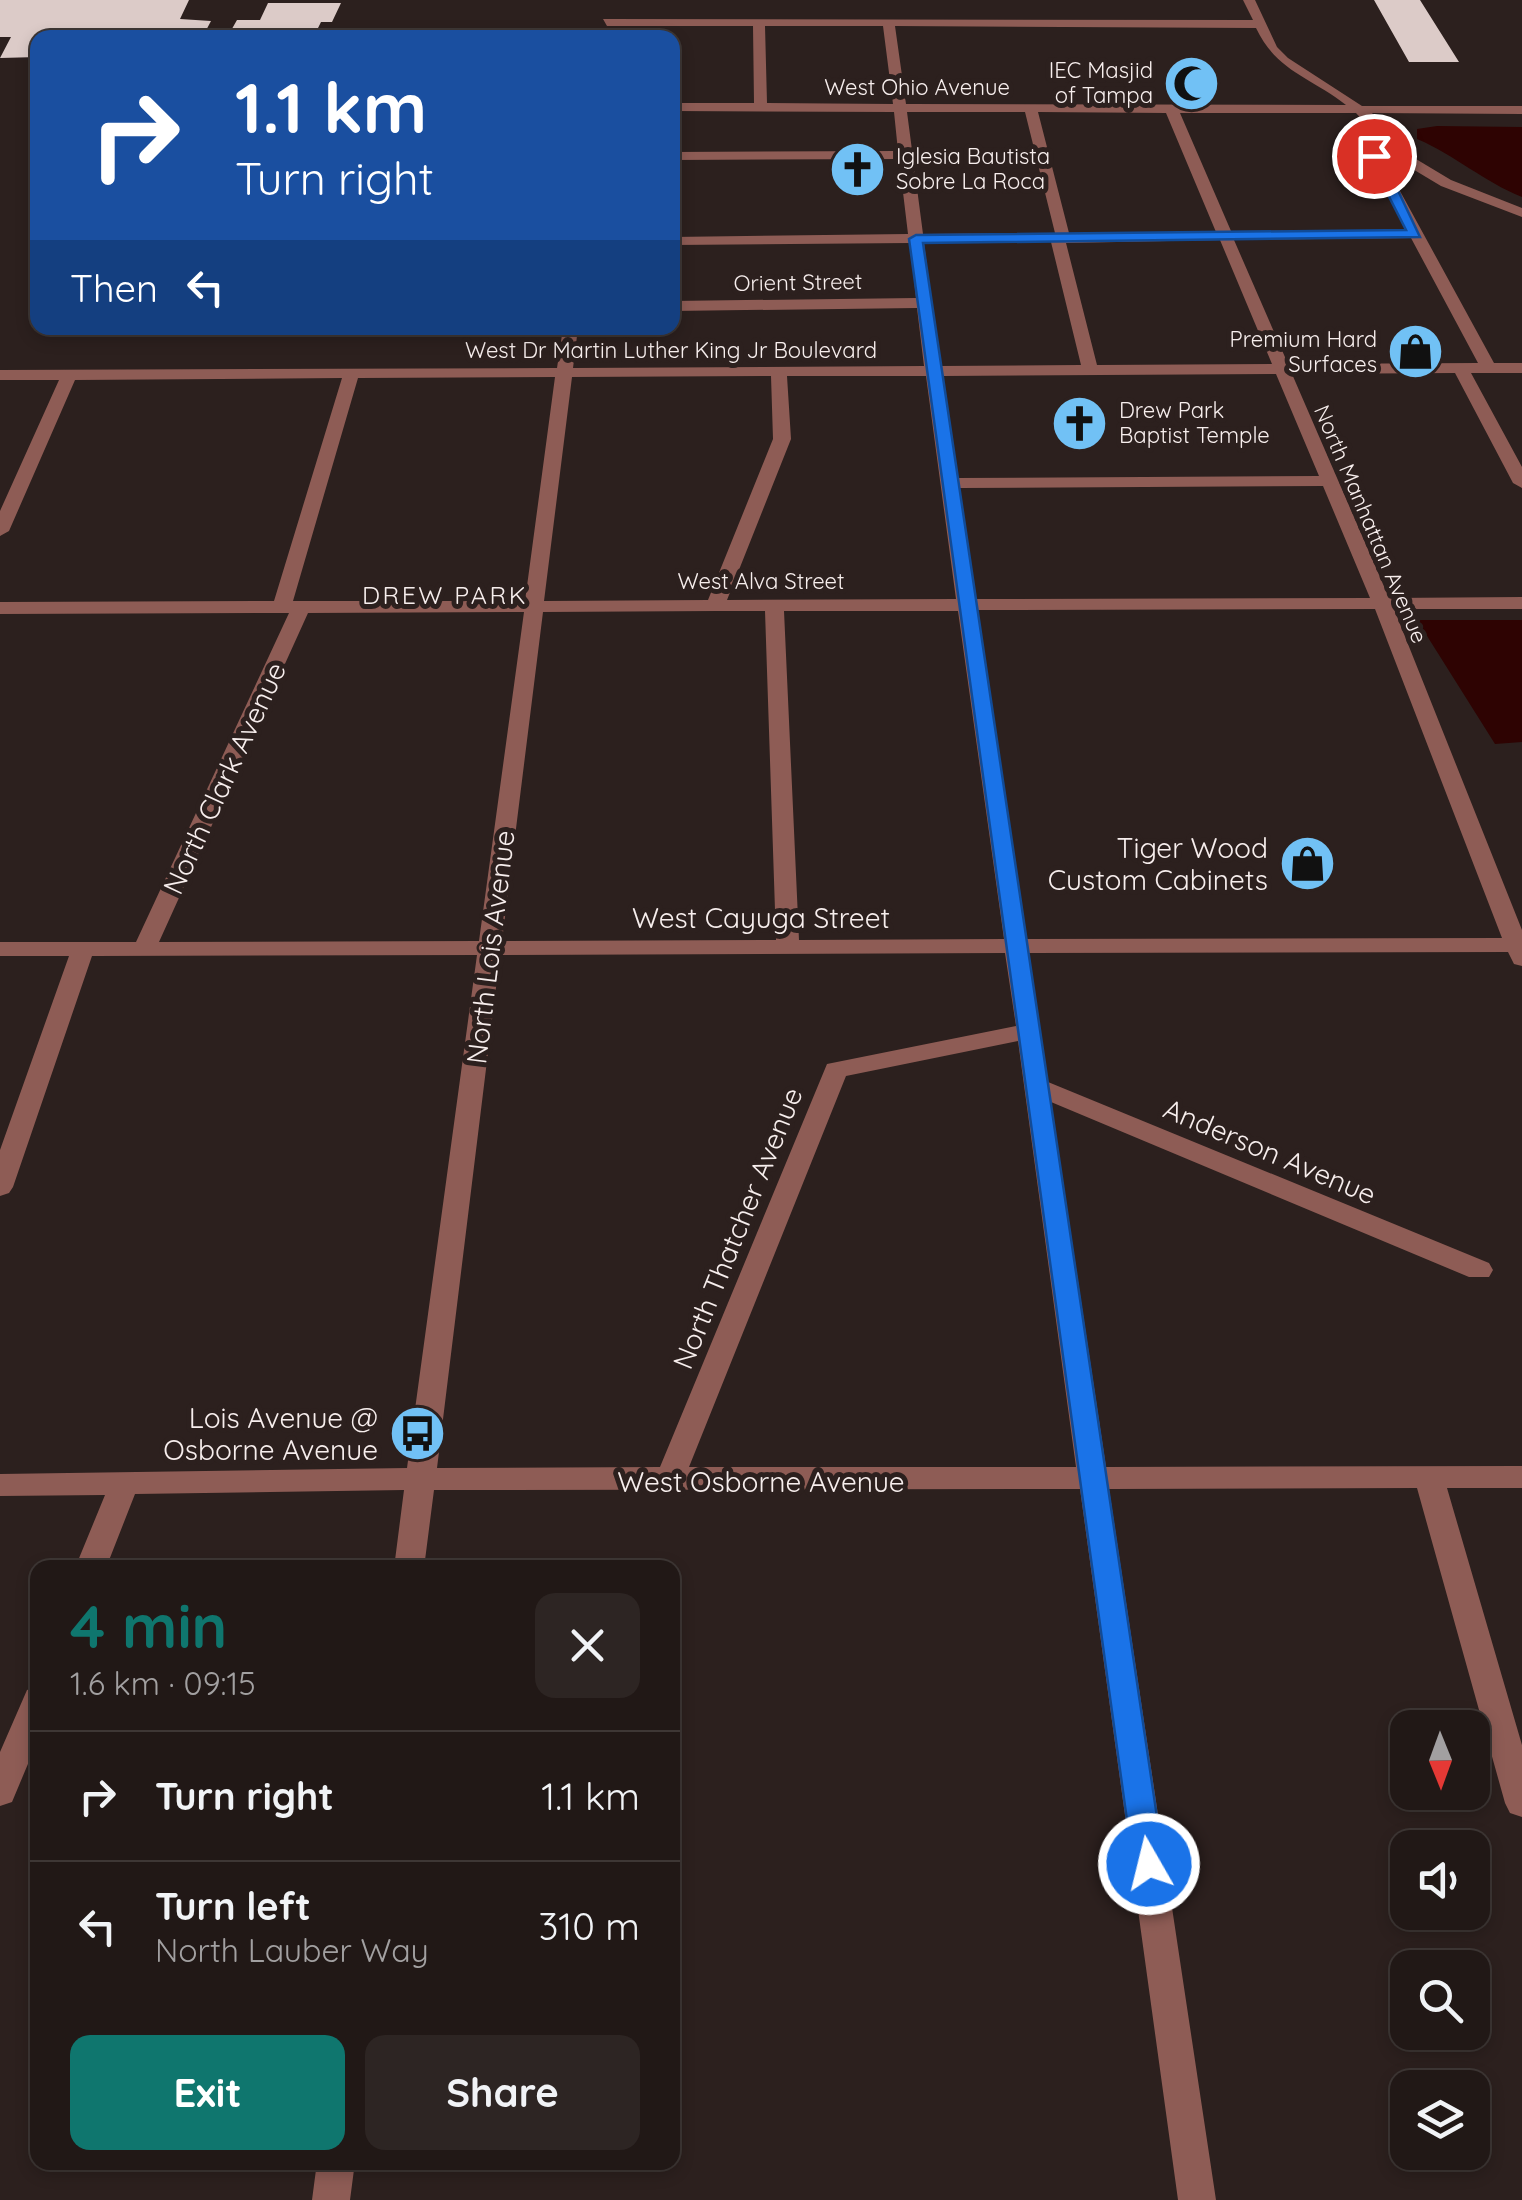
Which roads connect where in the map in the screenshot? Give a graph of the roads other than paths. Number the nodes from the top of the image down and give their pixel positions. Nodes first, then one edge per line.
1 (1248, 0) edge
2 (759, 22) junction
3 (889, 23) junction
4 (1261, 24) junction
5 (606, 30) edge
6 (680, 107) edge
7 (761, 107) junction
8 (897, 107) junction
9 (1030, 108) junction
10 (1171, 108) junction
11 (1356, 109) junction
12 (1522, 110) edge
13 (1383, 154) junction
14 (904, 155) junction
15 (680, 156) edge
16 (1522, 213) edge
17 (1522, 223) edge
18 (1415, 234) junction
19 (1225, 236) junction
20 (1063, 238) junction
21 (916, 239) junction
22 (680, 241) edge
23 (924, 303) junction
24 (680, 306) edge
25 (569, 335) edge
26 (1460, 368) junction
27 (1489, 368) junction
28 (1522, 368) edge
29 (1281, 369) junction
30 (1090, 370) junction
31 (933, 371) junction
32 (352, 372) junction
33 (779, 372) junction
34 (565, 373) junction
35 (0, 375) edge
36 (69, 375) junction
37 (1329, 481) junction
38 (1522, 482) edge
39 (950, 483) junction
40 (0, 532) edge
41 (1522, 603) edge
42 (1382, 604) junction
43 (968, 605) junction
44 (715, 606) junction
45 (774, 606) junction
46 (291, 607) junction
47 (535, 607) junction
48 (0, 608) edge
49 (1016, 946) junction
50 (788, 947) junction
51 (83, 948) junction
52 (145, 948) junction
53 (0, 949) edge
54 (490, 949) junction
55 (1520, 950) edge
56 (1029, 1031) junction
57 (1038, 1087) junction
58 (0, 1187) edge
59 (1479, 1270) dead end
60 (1429, 1477) junction
61 (1522, 1477) edge
62 (420, 1479) junction
63 (1093, 1480) junction
64 (669, 1481) junction
65 (0, 1485) edge
66 (124, 1486) junction
67 (93, 1560) edge
68 (410, 1560) edge
69 (30, 1719) edge
70 (0, 1792) edge
71 (1522, 1803) edge
72 (335, 2170) edge
73 (331, 2200) edge
74 (1197, 2200) edge

1 - 4 street
2 - 3 street
2 - 5 street
2 - 7 street
3 - 4 street
3 - 8 street
4 - 11 street
6 - 7 street, West Ohio Avenue
7 - 8 street, West Ohio Avenue
8 - 9 street, West Ohio Avenue
8 - 14 street
9 - 10 street, West Ohio Avenue
9 - 20 street
10 - 11 street, West Ohio Avenue
10 - 19 street, North Manhattan Avenue
11 - 12 street, West Ohio Avenue
11 - 13 street
11 - 16 street
13 - 17 street
13 - 18 street
14 - 15 street
14 - 21 street
18 - 19 street
18 - 27 street
19 - 20 street
19 - 29 street, North Manhattan Avenue
20 - 21 street
20 - 30 street
21 - 22 street
21 - 23 street
23 - 24 street, Orient Street
23 - 31 street
25 - 34 street, North Lois Avenue
26 - 27 street, West Dr Martin Luther King Jr Boulevard
26 - 29 street, West Dr Martin Luther King Jr Boulevard
26 - 38 street
27 - 28 street, West Dr Martin Luther King Jr Boulevard
29 - 30 street, West Dr Martin Luther King Jr Boulevard
29 - 37 street, North Manhattan Avenue
30 - 31 street, West Dr Martin Luther King Jr Boulevard
31 - 33 street, West Dr Martin Luther King Jr Boulevard
31 - 39 street
32 - 34 street, West Dr Martin Luther King Jr Boulevard
32 - 36 street, West Dr Martin Luther King Jr Boulevard
32 - 46 street, North Clark Avenue
33 - 34 street, West Dr Martin Luther King Jr Boulevard
33 - 44 street
34 - 47 street, North Lois Avenue
35 - 36 street, West Dr Martin Luther King Jr Boulevard
36 - 40 street
37 - 39 street
37 - 42 street, North Manhattan Avenue
39 - 43 street
41 - 42 street, West Alva Street
42 - 43 street, West Alva Street
42 - 55 street, North Manhattan Avenue
43 - 45 street, West Alva Street
43 - 49 street
44 - 45 street, West Alva Street
44 - 47 street, West Alva Street
45 - 50 street
46 - 47 street, West Alva Street
46 - 48 street, West Alva Street
46 - 52 street, North Clark Avenue
47 - 54 street, North Lois Avenue
49 - 50 street, West Cayuga Street
49 - 55 street, West Cayuga Street
49 - 56 street
50 - 54 street, West Cayuga Street
51 - 52 street, West Cayuga Street
51 - 53 street, West Cayuga Street
51 - 58 street
52 - 54 street, West Cayuga Street
54 - 62 street, North Lois Avenue
56 - 57 street
56 - 64 street, North Thatcher Avenue
57 - 59 street, Anderson Avenue
57 - 63 street
60 - 61 street, West Osborne Avenue
60 - 63 street, West Osborne Avenue
60 - 71 street
62 - 64 street, West Osborne Avenue
62 - 66 street, West Osborne Avenue
62 - 68 street, North Lois Avenue
63 - 64 street, West Osborne Avenue
63 - 74 street
65 - 66 street, West Osborne Avenue
66 - 67 street
69 - 70 street
72 - 73 street

